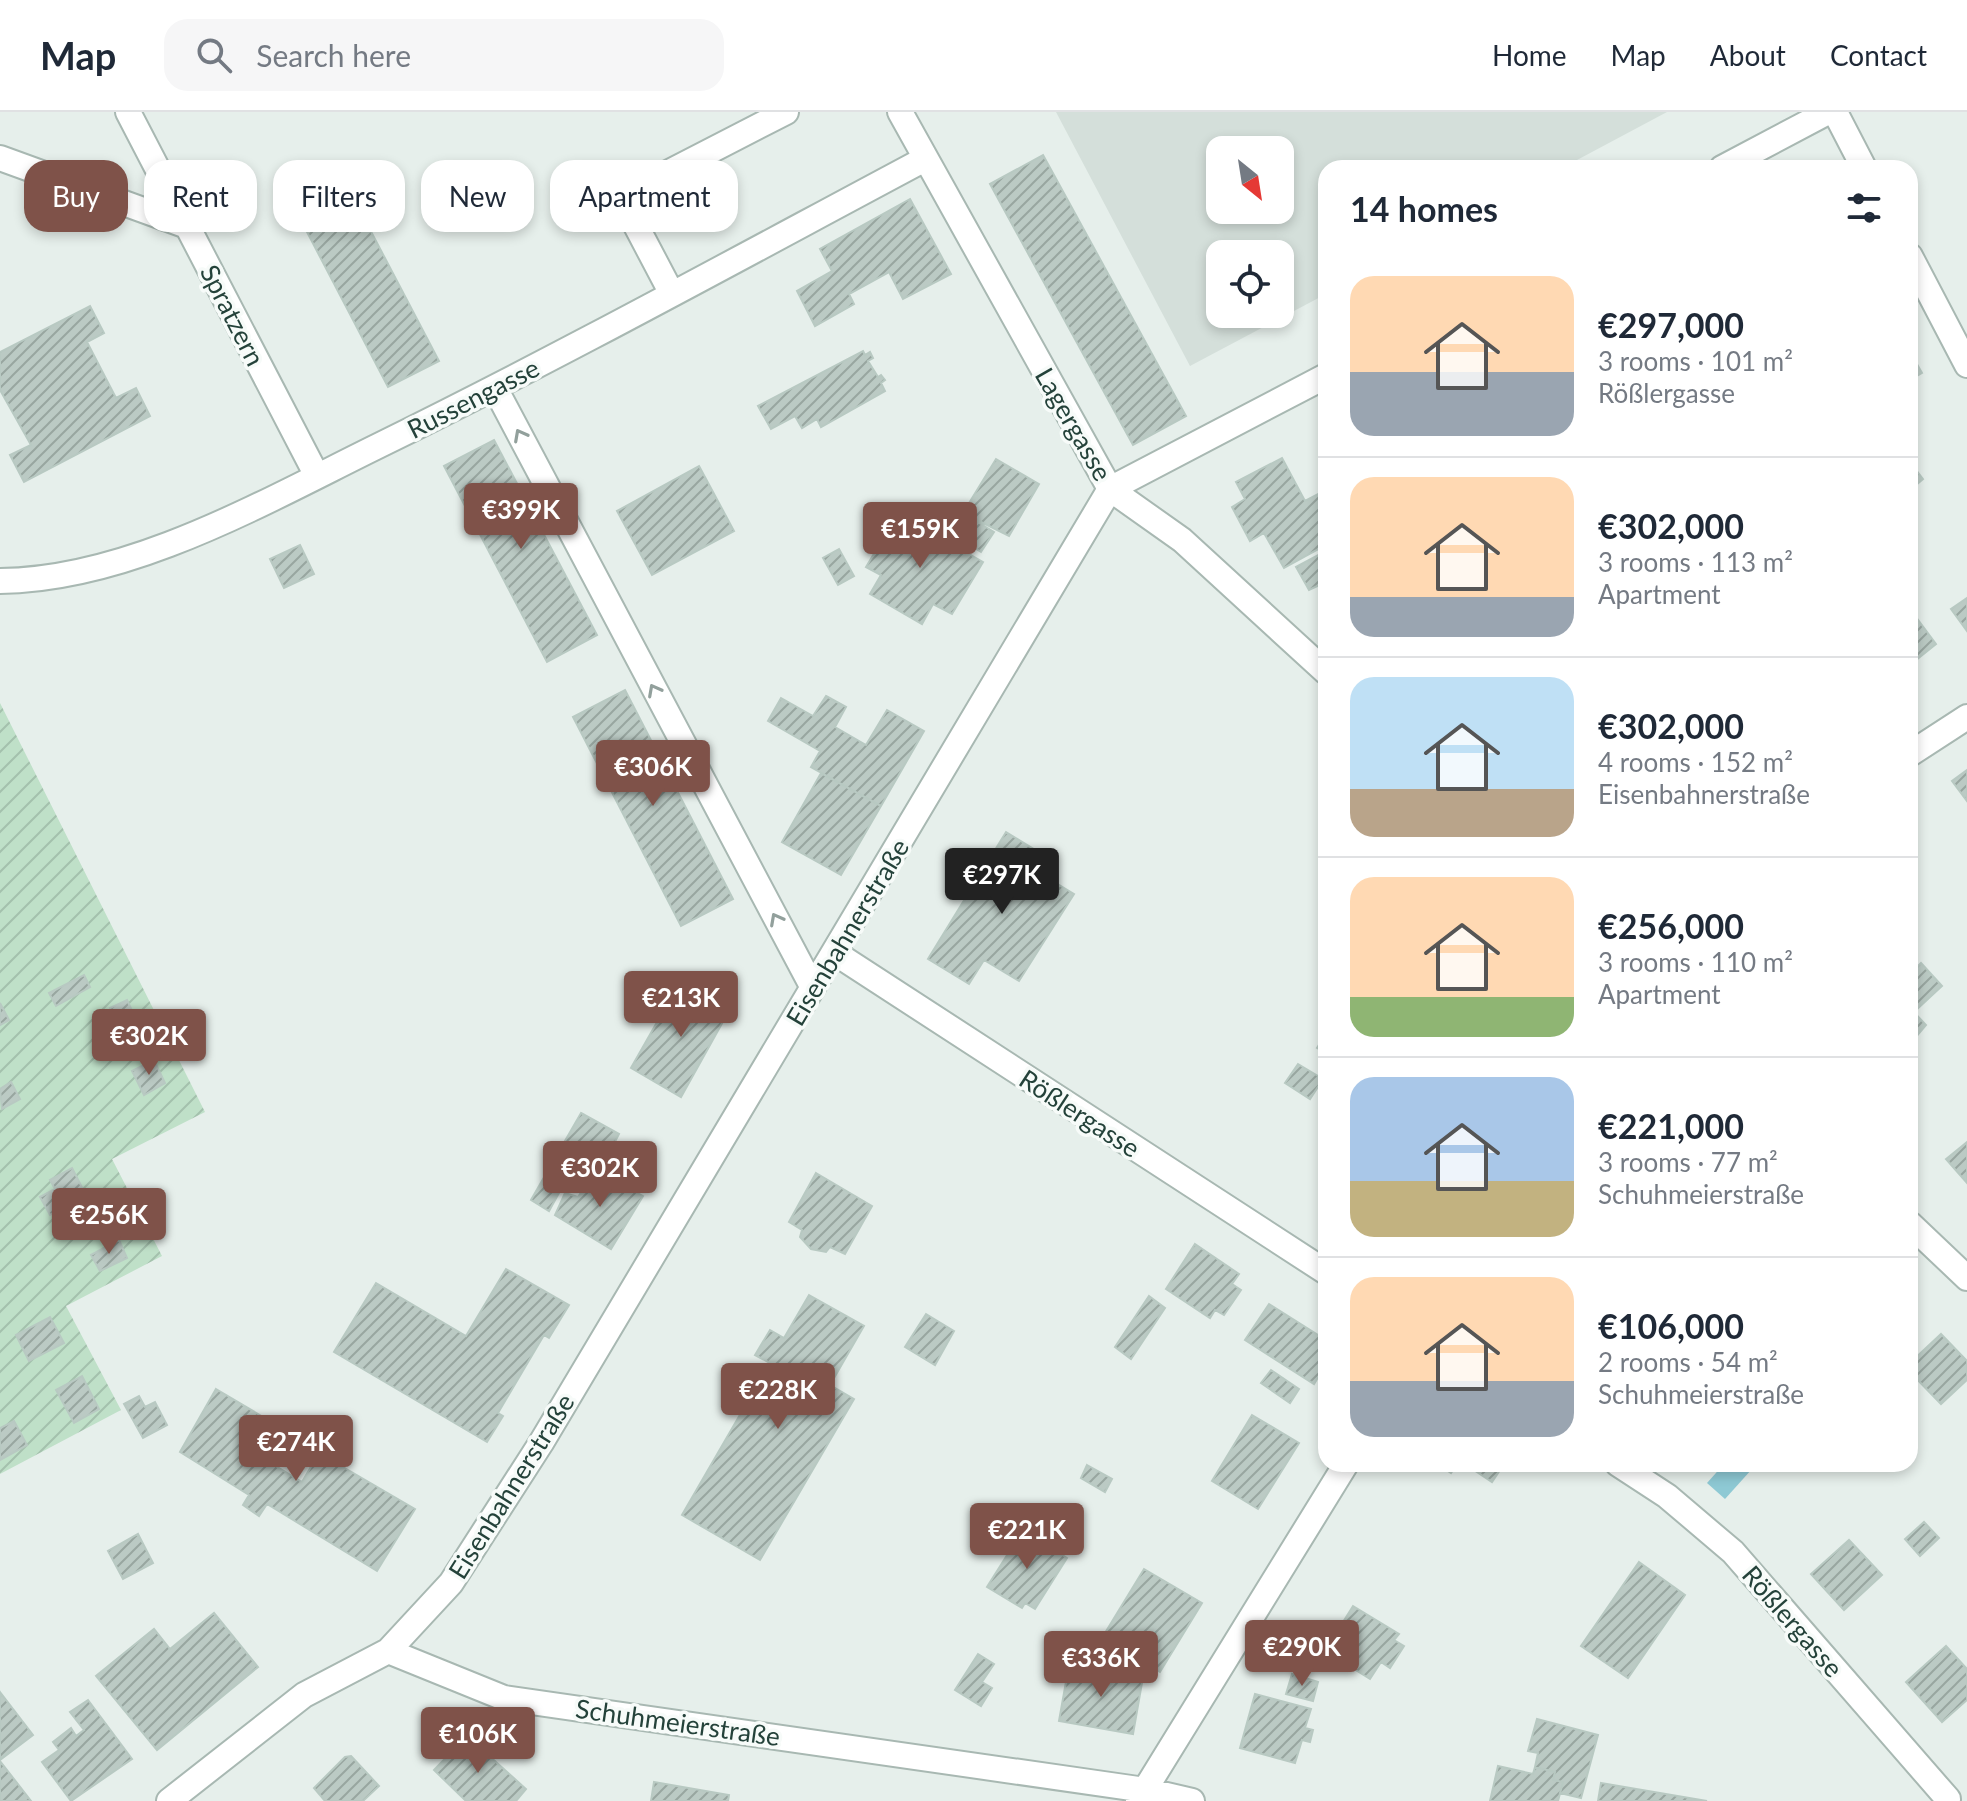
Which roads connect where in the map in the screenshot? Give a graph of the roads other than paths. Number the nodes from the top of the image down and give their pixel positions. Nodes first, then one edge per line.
1 (128, 112) edge
2 (786, 112) edge
3 (900, 112) edge
4 (1828, 112) edge
5 (1835, 112) edge
6 (0, 158) edge
7 (925, 159) junction
8 (153, 160) edge
9 (1737, 160) edge
10 (1860, 160) edge
11 (144, 210) edge
12 (190, 232) edge
13 (1918, 271) edge
14 (672, 294) junction
15 (1967, 365) edge
16 (1318, 380) edge
17 (495, 388) junction
18 (317, 476) junction
19 (1110, 489) junction
20 (0, 581) edge
21 (1318, 665) edge
22 (1967, 717) edge
23 (1918, 749) edge
24 (835, 953) junction
25 (813, 988) junction
26 (1918, 1232) edge
27 (1318, 1267) edge
28 (1967, 1278) edge
29 (1341, 1472) edge
30 (1630, 1472) edge
31 (388, 1651) junction
32 (1142, 1795) edge
33 (1954, 1795) edge
34 (169, 1801) edge
35 (1192, 1801) edge

1 - 8 street, Spratzern
2 - 14 street
3 - 7 street, Lagergasse
4 - 9 street
5 - 10 street
6 - 11 street
7 - 14 street, Russengasse
7 - 19 street, Lagergasse
12 - 18 street, Spratzern
13 - 15 street
14 - 17 street, Russengasse
16 - 19 street
17 - 18 street, Russengasse
25 -> 17 street
18 - 20 street, Russengasse
19 - 21 street, Lagergasse
19 - 24 street, Eisenbahnerstraße
22 - 23 street
24 - 25 street, Eisenbahnerstraße
24 - 27 street, Rößlergasse
25 - 31 street, Eisenbahnerstraße
26 - 28 street
29 - 32 street
30 - 33 street, Rößlergasse
31 - 32 street, Schuhmeierstraße
31 - 34 street
32 - 35 street, Schuhmeierstraße

